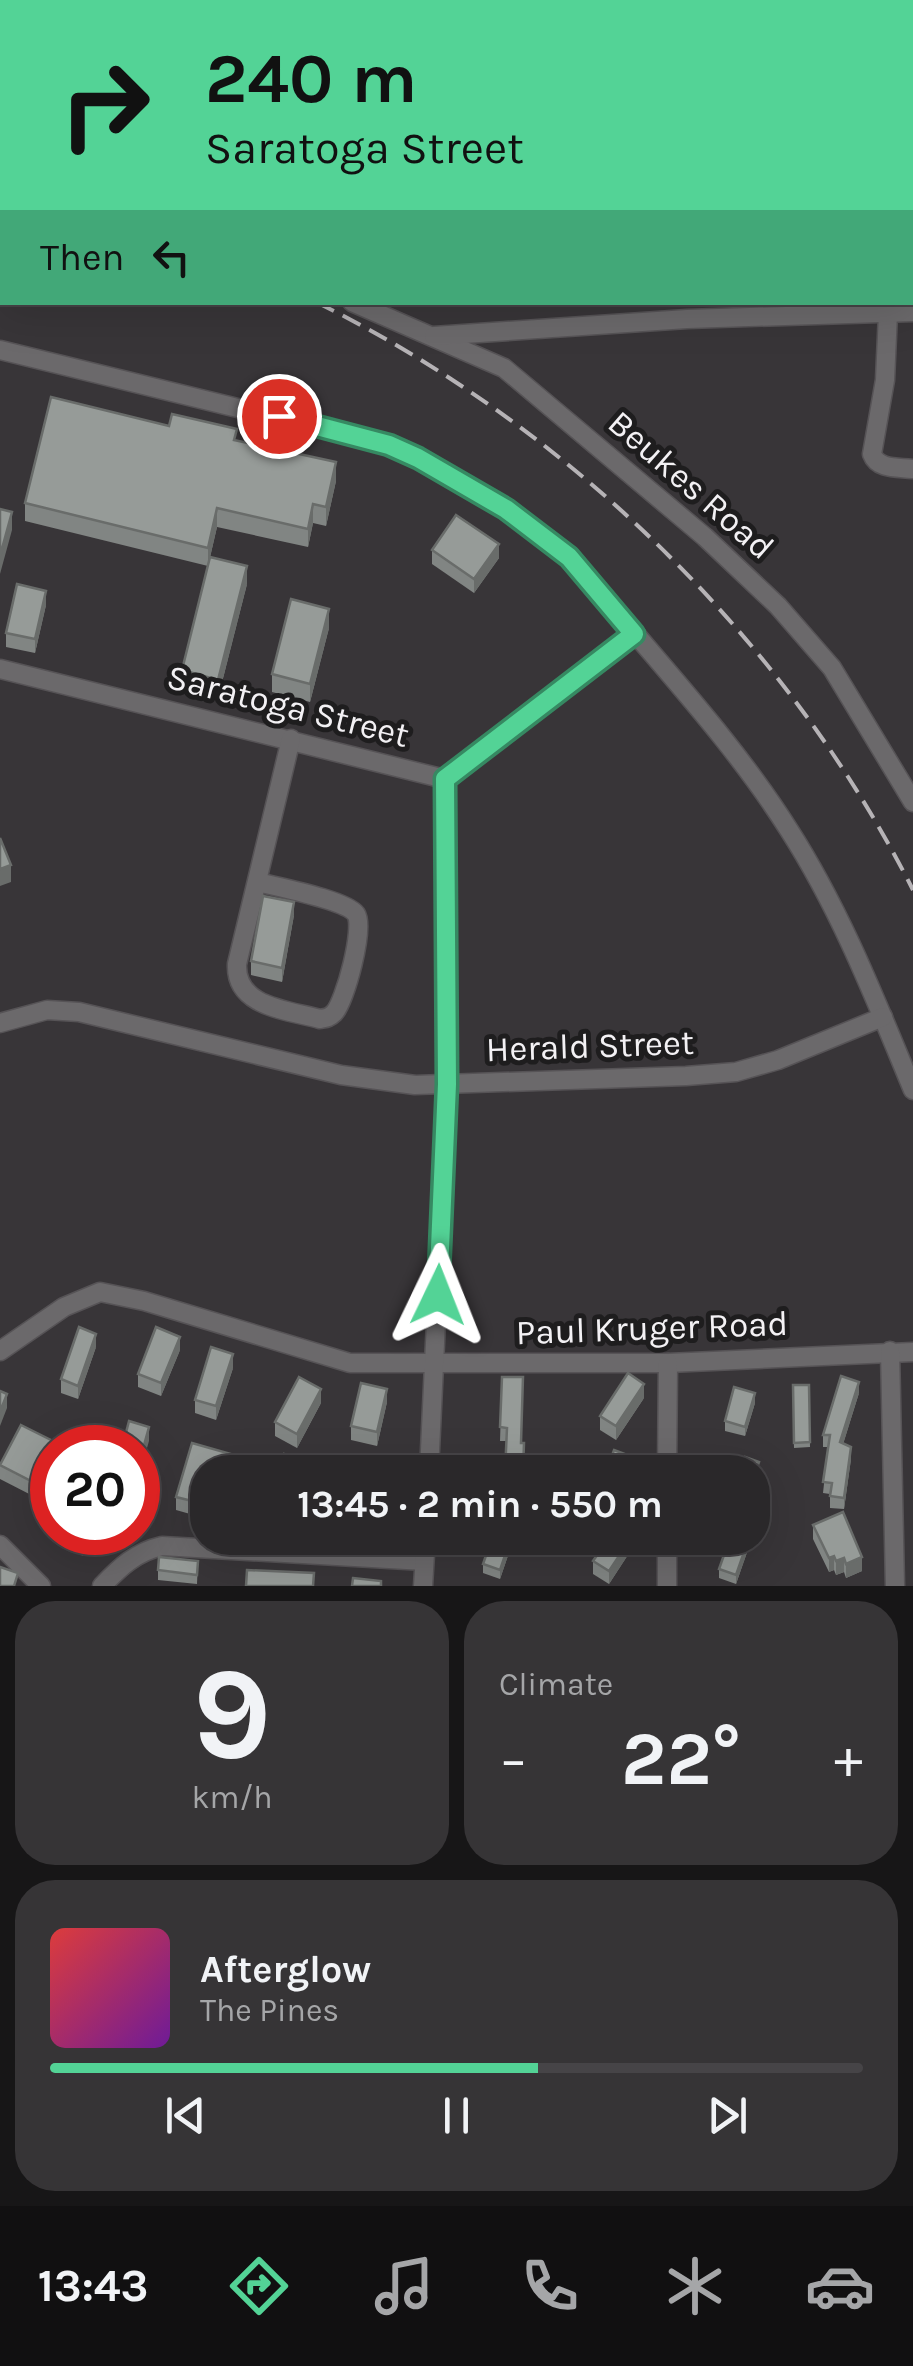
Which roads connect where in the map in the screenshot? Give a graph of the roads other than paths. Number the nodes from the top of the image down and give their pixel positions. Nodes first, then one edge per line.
1 (359, 305) edge
2 (687, 311) edge
3 (913, 312) edge
4 (888, 313) junction
5 (429, 336) junction
6 (0, 350) edge
7 (913, 469) edge
8 (634, 634) junction
9 (0, 669) edge
10 (291, 739) junction
11 (445, 779) junction
12 (913, 802) edge
13 (258, 882) junction
14 (883, 1017) junction
15 (0, 1023) edge
16 (447, 1084) junction
17 (913, 1090) edge
18 (0, 1351) edge
19 (890, 1352) junction
20 (913, 1352) edge
21 (668, 1363) junction
22 (436, 1365) junction
23 (431, 1455) edge
24 (668, 1455) edge
25 (0, 1545) edge
26 (425, 1555) edge
27 (667, 1555) edge
28 (424, 1561) junction
29 (41, 1586) edge
30 (102, 1586) edge
31 (423, 1586) edge
32 (666, 1586) edge
33 (895, 1586) edge

1 - 5 street, Beukes Road
2 - 4 street
2 - 5 street
3 - 4 street
4 - 7 street
5 - 12 street, Beukes Road
6 - 8 street
8 - 11 street, Saratoga Street
8 - 14 street
9 - 10 street, Saratoga Street
10 - 11 street, Saratoga Street
10 - 13 street
11 - 16 street
13 - 13 street
14 - 16 street, Herald Street
14 - 17 street
15 - 16 street, Herald Street
16 - 22 street
18 - 22 street, Paul Kruger Road
19 - 20 street, Paul Kruger Road
19 - 21 street, Paul Kruger Road
19 - 33 street
21 - 22 street, Paul Kruger Road
21 - 24 street
22 - 23 street
25 - 29 street
26 - 28 street
27 - 32 street
28 - 30 street
28 - 31 street

